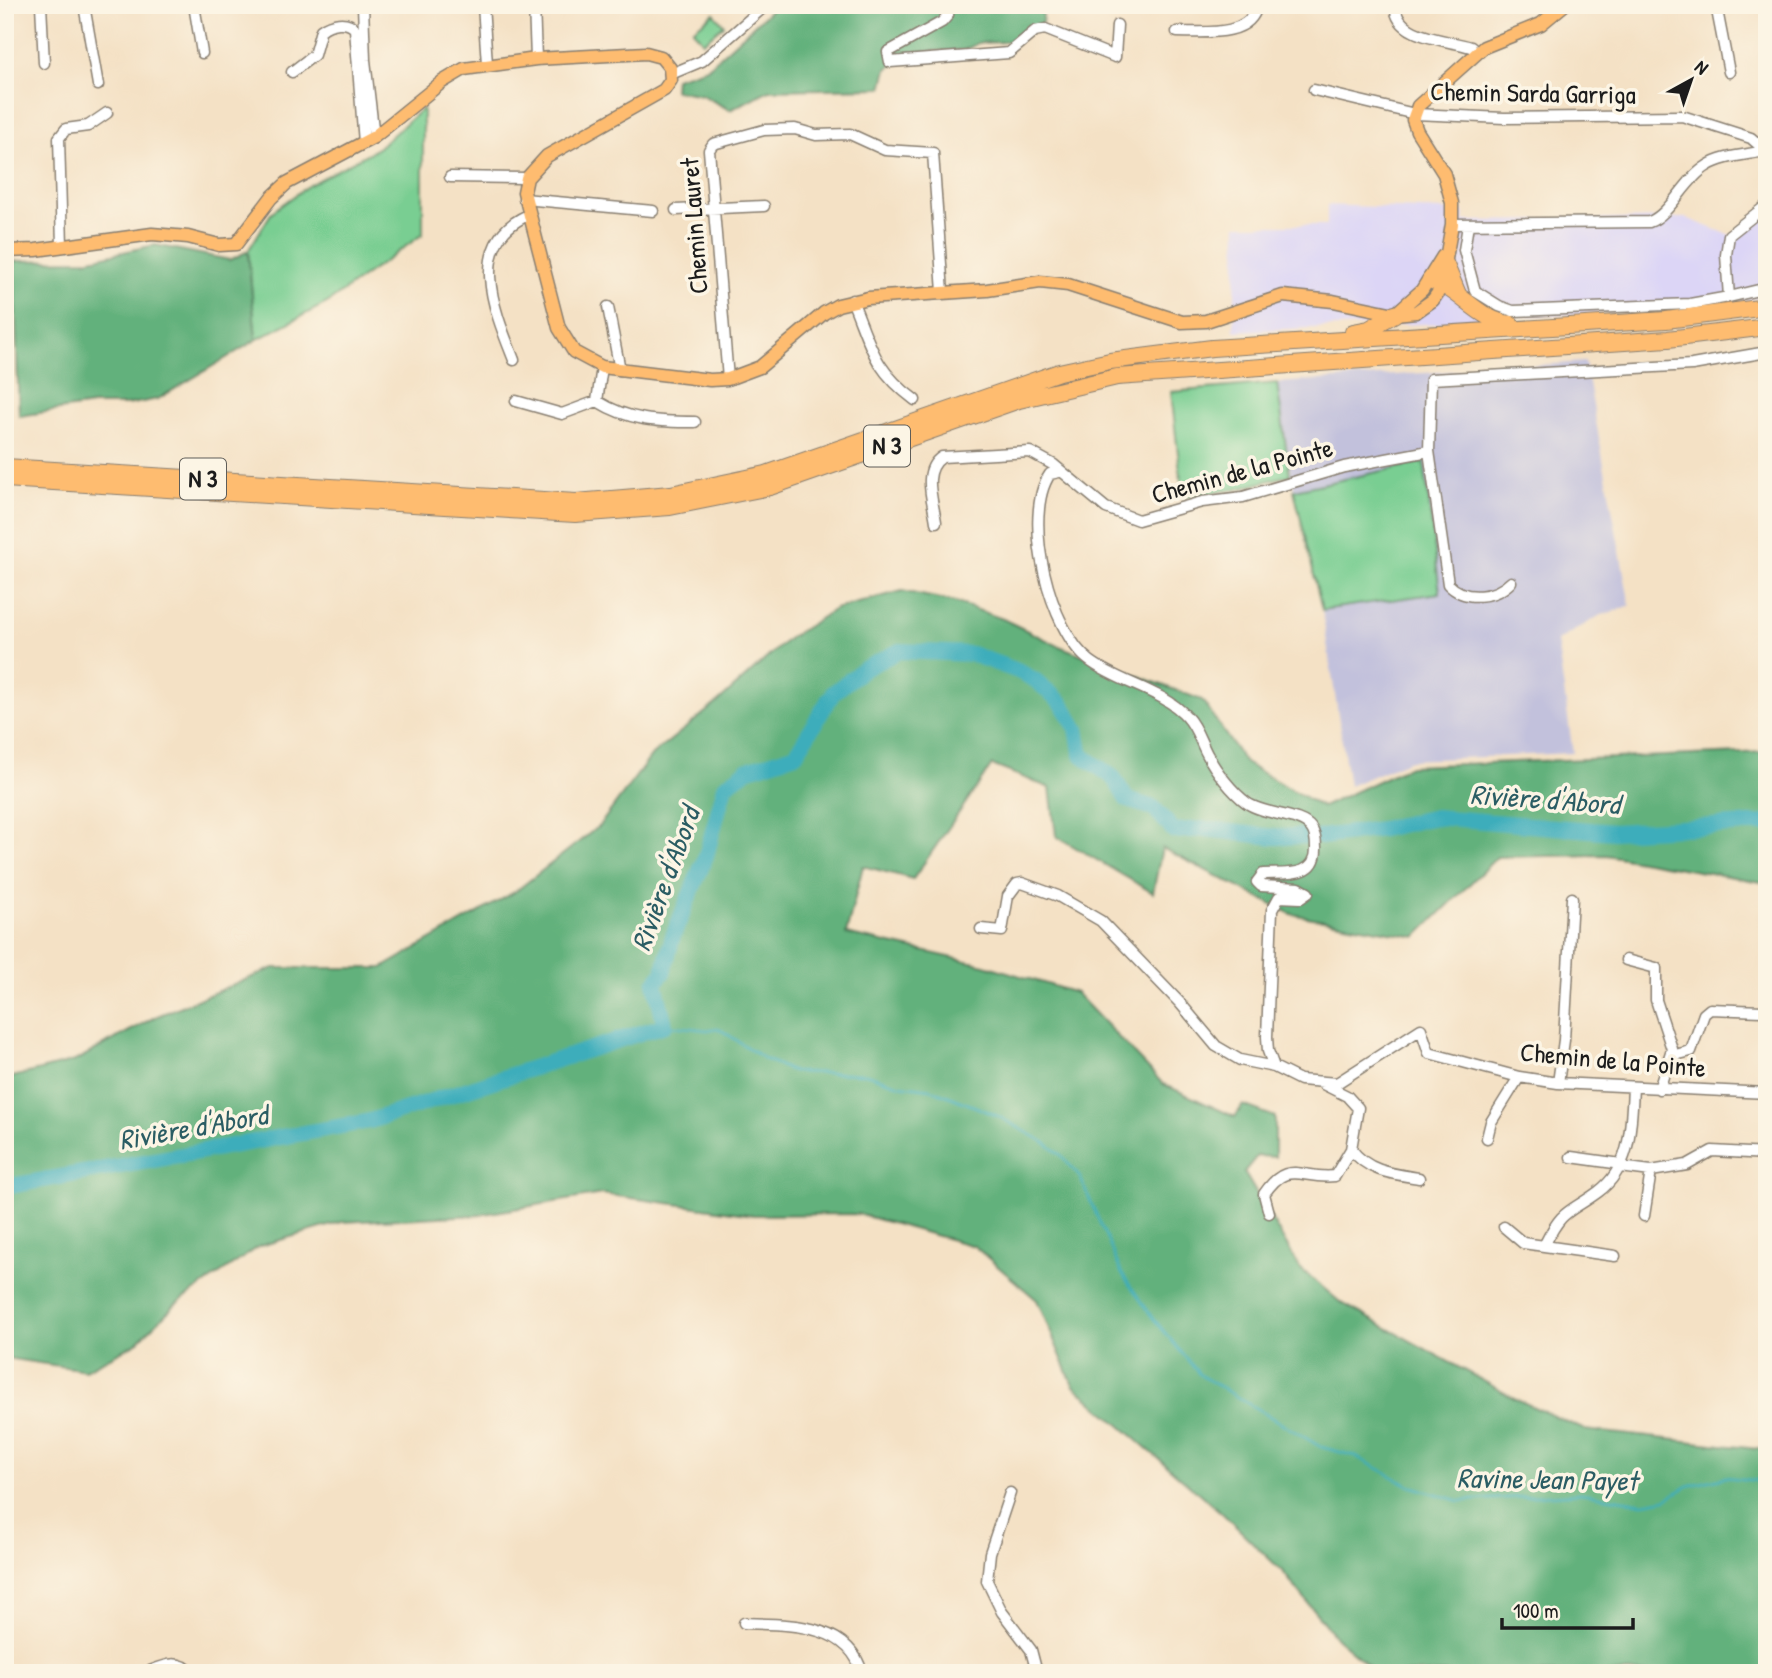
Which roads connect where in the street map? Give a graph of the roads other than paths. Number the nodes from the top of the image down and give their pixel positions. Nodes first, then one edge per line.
1 (41, 5) edge
2 (84, 5) edge
3 (194, 5) edge
4 (363, 5) edge
5 (483, 5) edge
6 (534, 5) edge
7 (766, 5) edge
8 (949, 5) edge
9 (1257, 5) edge
10 (1395, 5) edge
11 (1564, 5) edge
12 (1716, 5) edge
13 (1117, 25) dead end
14 (1177, 32) dead end
15 (1476, 52) junction
16 (202, 53) dead end
17 (536, 59) junction
18 (44, 63) dead end
19 (487, 65) junction
20 (292, 72) dead end
21 (1729, 72) dead end
22 (671, 74) junction
23 (98, 85) dead end
24 (1314, 90) dead end
25 (107, 113) dead end
26 (1415, 114) junction
27 (369, 140) junction
28 (1766, 152) edge
29 (450, 177) dead end
30 (527, 178) junction
31 (524, 199) junction
32 (764, 205) dead end
33 (1767, 205) edge
34 (714, 208) junction
35 (676, 210) dead end
36 (653, 211) dead end
37 (528, 215) junction
38 (1452, 224) junction
39 (1468, 225) junction
40 (62, 246) junction
41 (1464, 250) junction
42 (5, 251) edge
43 (1447, 255) junction
44 (1436, 282) junction
45 (1767, 288) edge
46 (943, 292) junction
47 (1458, 293) junction
48 (1729, 297) junction
49 (852, 300) junction
50 (608, 307) dead end
51 (1767, 307) edge
52 (1395, 314) junction
53 (1706, 316) junction
54 (1767, 327) edge
55 (1212, 348) junction
56 (1767, 352) edge
57 (514, 360) dead end
58 (602, 368) junction
59 (620, 370) junction
60 (728, 379) junction
61 (915, 400) dead end
62 (516, 401) dead end
63 (597, 401) junction
64 (695, 422) dead end
65 (1429, 451) junction
66 (5, 467) edge
67 (1059, 472) junction
68 (5, 480) edge
69 (936, 522) dead end
70 (1511, 582) dead end
71 (1572, 898) dead end
72 (981, 929) dead end
73 (1626, 960) dead end
74 (1762, 1011) dead end
75 (1671, 1056) junction
76 (1274, 1067) junction
77 (1520, 1077) junction
78 (1320, 1083) junction
79 (1558, 1083) junction
80 (1633, 1087) junction
81 (1659, 1089) junction
82 (1767, 1093) edge
83 (1487, 1138) dead end
84 (1351, 1149) junction
85 (1767, 1154) edge
86 (1571, 1157) dead end
87 (1621, 1166) junction
88 (1651, 1171) junction
89 (1419, 1178) dead end
90 (1269, 1213) dead end
91 (1644, 1216) dead end
92 (1504, 1227) dead end
93 (1545, 1244) junction
94 (1615, 1256) dead end
95 (1010, 1493) dead end
96 (744, 1623) dead end
97 (145, 1673) edge
98 (191, 1673) edge
99 (862, 1673) edge
100 (1037, 1673) edge

1 - 18 street
2 - 23 street
3 - 16 street
4 - 27 street
5 - 19 street
6 - 17 street
7 - 22 street
8 - 13 street
9 - 14 street
10 - 15 street
11 - 15 main road
12 - 21 street
15 - 26 main road
17 - 19 main road
17 - 22 main road
19 - 27 main road
20 - 27 street
22 - 30 main road
24 - 26 street, Chemin Sarda Garriga
25 - 40 street
26 - 28 street, Chemin Sarda Garriga
26 - 38 main road
27 - 40 main road
28 - 39 street
29 - 30 street
30 - 31 main road
31 - 36 street
31 - 37 main road
32 - 34 street
33 - 48 street
34 - 35 street
34 - 46 street, Chemin Lauret
34 - 60 street, Chemin Lauret
37 - 57 street
37 - 58 main road
38 - 39 street
38 - 43 main road
39 - 41 street
40 - 42 main road
41 - 43 street
41 - 48 street
43 - 44 main road
43 - 47 highway
44 - 47 highway
44 - 52 main road
45 - 48 street
46 - 49 main road
46 - 52 main road
47 - 53 highway
49 - 60 main road
49 - 61 street
50 - 59 street
51 - 53 highway, N 3
52 - 55 highway
53 - 55 highway, N 3
54 - 68 highway, N 3
55 - 66 highway, N 3
56 - 65 street
58 - 59 main road
58 - 63 street
59 - 60 main road
62 - 63 street
63 - 64 street
65 - 67 street, Chemin de la Pointe
65 - 70 street
67 - 69 street, Chemin de la Pointe
67 - 76 street
71 - 79 street
72 - 76 street
73 - 75 street
74 - 75 street
75 - 81 street
76 - 78 street
77 - 78 street, Chemin de la Pointe
77 - 79 street, Chemin de la Pointe
77 - 83 street
78 - 84 street
79 - 80 street, Chemin de la Pointe
80 - 81 street, Chemin de la Pointe
80 - 87 street
81 - 82 street, Chemin de la Pointe
84 - 89 street
84 - 90 street
85 - 88 street
86 - 87 street
87 - 88 street
87 - 93 street
88 - 91 street
92 - 93 street
93 - 94 street
95 - 100 street
96 - 99 street
97 - 98 street

